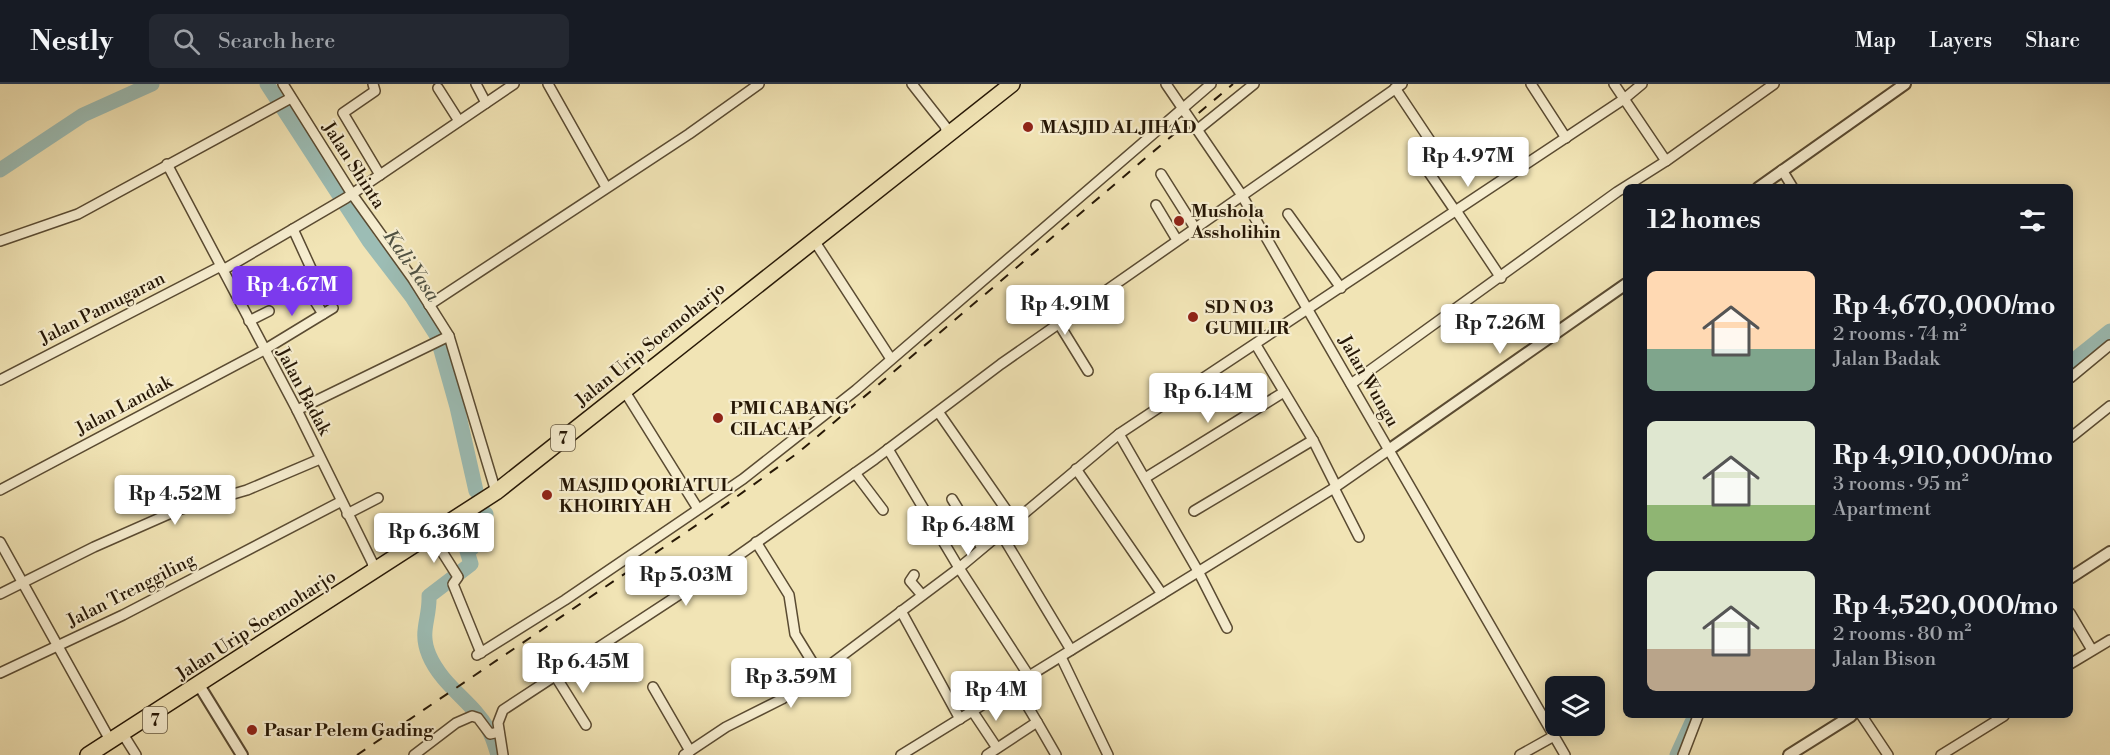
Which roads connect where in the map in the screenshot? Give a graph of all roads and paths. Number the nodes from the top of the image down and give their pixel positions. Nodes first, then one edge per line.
1 (283, 84) edge
2 (374, 84) edge
3 (476, 84) edge
4 (514, 84) edge
5 (548, 84) edge
6 (759, 84) edge
7 (912, 84) edge
8 (1012, 84) edge
9 (1022, 84) edge
10 (1166, 84) edge
11 (1211, 84) edge
12 (1254, 84) edge
13 (1531, 84) edge
14 (1614, 84) edge
15 (1642, 84) edge
16 (1774, 84) edge
17 (1905, 84) edge
18 (1398, 86) edge
19 (438, 88) dead end
20 (291, 98) junction
21 (1624, 99) junction
22 (486, 103) junction
23 (1182, 108) junction
24 (459, 121) junction
25 (1197, 130) junction
26 (947, 134) junction
27 (1566, 138) junction
28 (1666, 161) junction
29 (167, 164) junction
30 (1782, 170) junction
31 (1161, 174) dead end
32 (380, 175) junction
33 (1630, 184) edge
34 (1763, 184) edge
35 (1791, 184) edge
36 (606, 187) junction
37 (1623, 188) edge
38 (1241, 194) junction
39 (349, 196) junction
40 (1156, 205) dead end
41 (1456, 212) junction
42 (1288, 214) dead end
43 (1195, 228) junction
44 (293, 229) junction
45 (1178, 240) junction
46 (0, 241) edge
47 (817, 245) junction
48 (222, 268) junction
49 (1501, 278) junction
50 (1623, 286) edge
51 (1341, 288) junction
52 (429, 305) junction
53 (333, 308) dead end
54 (1308, 310) junction
55 (269, 311) dead end
56 (323, 314) junction
57 (249, 321) junction
58 (1059, 324) junction
59 (442, 340) junction
60 (1256, 345) junction
61 (2110, 345) edge
62 (264, 350) junction
63 (891, 359) junction
64 (1088, 370) dead end
65 (646, 376) junction
66 (2073, 376) edge
67 (0, 380) edge
68 (1351, 384) junction
69 (1284, 392) junction
70 (627, 395) junction
71 (2110, 405) edge
72 (297, 410) junction
73 (939, 413) junction
74 (1119, 434) junction
75 (2073, 436) edge
76 (1313, 440) junction
77 (888, 449) junction
78 (1390, 449) junction
79 (320, 459) junction
80 (1076, 470) junction
81 (855, 473) junction
82 (1145, 478) junction
83 (1335, 487) junction
84 (0, 490) edge
85 (496, 492) junction
86 (378, 498) dead end
87 (952, 499) dead end
88 (340, 501) junction
89 (698, 509) junction
90 (882, 510) dead end
91 (1194, 511) dead end
92 (346, 514) junction
93 (1014, 521) junction
94 (1000, 532) junction
95 (1359, 537) dead end
96 (434, 539) junction
97 (0, 542) edge
98 (756, 542) junction
99 (982, 548) junction
100 (2110, 552) edge
101 (959, 568) junction
102 (1198, 571) junction
103 (374, 572) junction
104 (914, 575) dead end
105 (2073, 576) edge
106 (24, 583) junction
107 (0, 594) edge
108 (1162, 594) junction
109 (922, 595) junction
110 (901, 611) junction
111 (2073, 618) edge
112 (1227, 628) dead end
113 (2110, 640) edge
114 (603, 646) junction
115 (57, 647) junction
116 (1071, 650) junction
117 (2092, 650) junction
118 (1061, 657) junction
119 (2073, 662) edge
120 (616, 667) dead end
121 (0, 673) edge
122 (819, 673) junction
123 (1029, 676) junction
124 (556, 677) junction
125 (1015, 685) junction
126 (653, 687) dead end
127 (202, 690) junction
128 (973, 712) junction
129 (1697, 718) edge
130 (1848, 718) edge
131 (1863, 718) edge
132 (2001, 718) edge
133 (960, 719) junction
134 (1545, 720) edge
135 (1037, 722) junction
136 (586, 725) dead end
137 (496, 733) junction
138 (1554, 736) joint
139 (126, 739) junction
140 (110, 740) junction
141 (997, 748) junction
142 (687, 753) edge
143 (1945, 754) edge
144 (88, 755) edge
145 (101, 755) edge
146 (136, 755) edge
147 (242, 755) edge
148 (414, 755) edge
149 (503, 755) edge
150 (901, 755) edge
151 (987, 755) edge
152 (1056, 755) edge
153 (1108, 755) edge
154 (1520, 755) edge
155 (1565, 755) edge
156 (1683, 755) edge
157 (1789, 755) edge
158 (1888, 755) edge

1 - 20 street, Jalan Shinta
2 - 32 street
3 - 22 street
4 - 22 street, Jalan Pamugaran
5 - 36 street
6 - 36 street
7 - 26 street
8 - 26 highway, Jalan Urip Soemoharjo / 7
9 - 47 highway, Jalan Urip Soemoharjo / 7
10 - 23 street, Jalan Wungu
11 - 23 street
12 - 25 street
13 - 27 street
14 - 21 street
15 - 21 street
16 - 28 street
17 - 30 street
18 - 38 street
18 - 41 street
19 - 24 street
20 - 29 street
20 - 39 street, Jalan Shinta
21 - 27 street
21 - 28 street
22 - 24 street, Jalan Pamugaran
23 - 25 street, Jalan Wungu
23 - 63 street
24 - 32 street, Jalan Pamugaran
25 - 38 street, Jalan Wungu
26 - 65 highway, Jalan Urip Soemoharjo / 7
27 - 41 street
28 - 33 street
29 - 46 street
29 - 48 street, Jalan Badak
30 - 34 street
30 - 35 street
31 - 43 street
32 - 39 street, Jalan Pamugaran
36 - 52 street
37 - 49 street
38 - 43 street
38 - 54 street, Jalan Wungu
39 - 44 street, Jalan Pamugaran
39 - 52 street, Jalan Shinta
40 - 45 street
41 - 49 street
41 - 51 street
42 - 51 street
43 - 45 street
44 - 48 street, Jalan Pamugaran
44 - 56 street
45 - 58 street
47 - 63 street
47 - 65 highway, Jalan Urip Soemoharjo / 7
48 - 57 street, Jalan Badak
48 - 67 street, Jalan Pamugaran
49 - 68 street
50 - 78 street
51 - 54 street
52 - 59 street, Jalan Shinta
53 - 56 street, Jalan Landak
54 - 60 street
54 - 68 street, Jalan Wungu
55 - 57 street
56 - 62 street, Jalan Landak
57 - 62 street, Jalan Badak
58 - 64 street
58 - 73 street
59 - 72 street
59 - 85 street, Jalan Shinta
60 - 69 street
60 - 74 street
61 - 66 street
62 - 72 street, Jalan Badak
62 - 84 street, Jalan Landak
63 - 89 street
65 - 70 highway, Jalan Urip Soemoharjo / 7
65 - 85 highway, Jalan Urip Soemoharjo / 7
68 - 78 street, Jalan Wungu
69 - 76 street
69 - 82 street
70 - 89 street
70 - 96 highway, Jalan Urip Soemoharjo / 7
71 - 75 street
72 - 79 street, Jalan Badak
73 - 77 street
73 - 93 street
74 - 80 street
74 - 82 street
76 - 83 street
76 - 91 street
77 - 81 street
77 - 101 street
78 - 83 street
78 - 134 street, Jalan Wungu
79 - 88 street, Jalan Badak
79 - 106 street
80 - 93 street
80 - 108 street
81 - 90 street
81 - 98 street
82 - 102 street
83 - 95 street
83 - 102 street
85 - 103 highway, Jalan Urip Soemoharjo / 7
86 - 92 street
87 - 99 street
88 - 92 street, Jalan Badak
88 - 115 street, Jalan Trenggiling
89 - 96 street
92 - 103 street, Jalan Badak
93 - 94 street
94 - 99 street
94 - 116 street
96 - 127 highway, Jalan Urip Soemoharjo / 7
97 - 106 street
98 - 114 street
98 - 122 street
99 - 101 street
100 - 105 street
101 - 109 street
101 - 123 street
102 - 108 street
102 - 112 street
103 - 140 highway, Jalan Urip Soemoharjo / 7
104 - 109 street
106 - 107 street
106 - 115 street
108 - 116 street
109 - 110 street
110 - 122 street
110 - 133 street
111 - 117 street
113 - 117 street
114 - 120 street
114 - 124 street
115 - 121 street, Jalan Trenggiling
115 - 140 street
116 - 118 street
117 - 119 street
118 - 123 street
118 - 153 street
122 - 142 street
123 - 125 street
124 - 136 street
124 - 137 street
125 - 128 street
125 - 135 street
126 - 142 street
127 - 139 highway, Jalan Urip Soemoharjo / 7
127 - 147 street
128 - 133 street
128 - 141 street
129 - 156 street
130 - 157 street
131 - 158 street
132 - 143 street
133 - 150 street
135 - 141 street
135 - 152 street
137 - 148 street
137 - 149 street
138 - 154 street
138 - 155 street, Jalan Wungu
139 - 145 highway, Jalan Urip Soemoharjo / 7
139 - 146 street
140 - 144 highway, Jalan Urip Soemoharjo / 7
141 - 151 street

